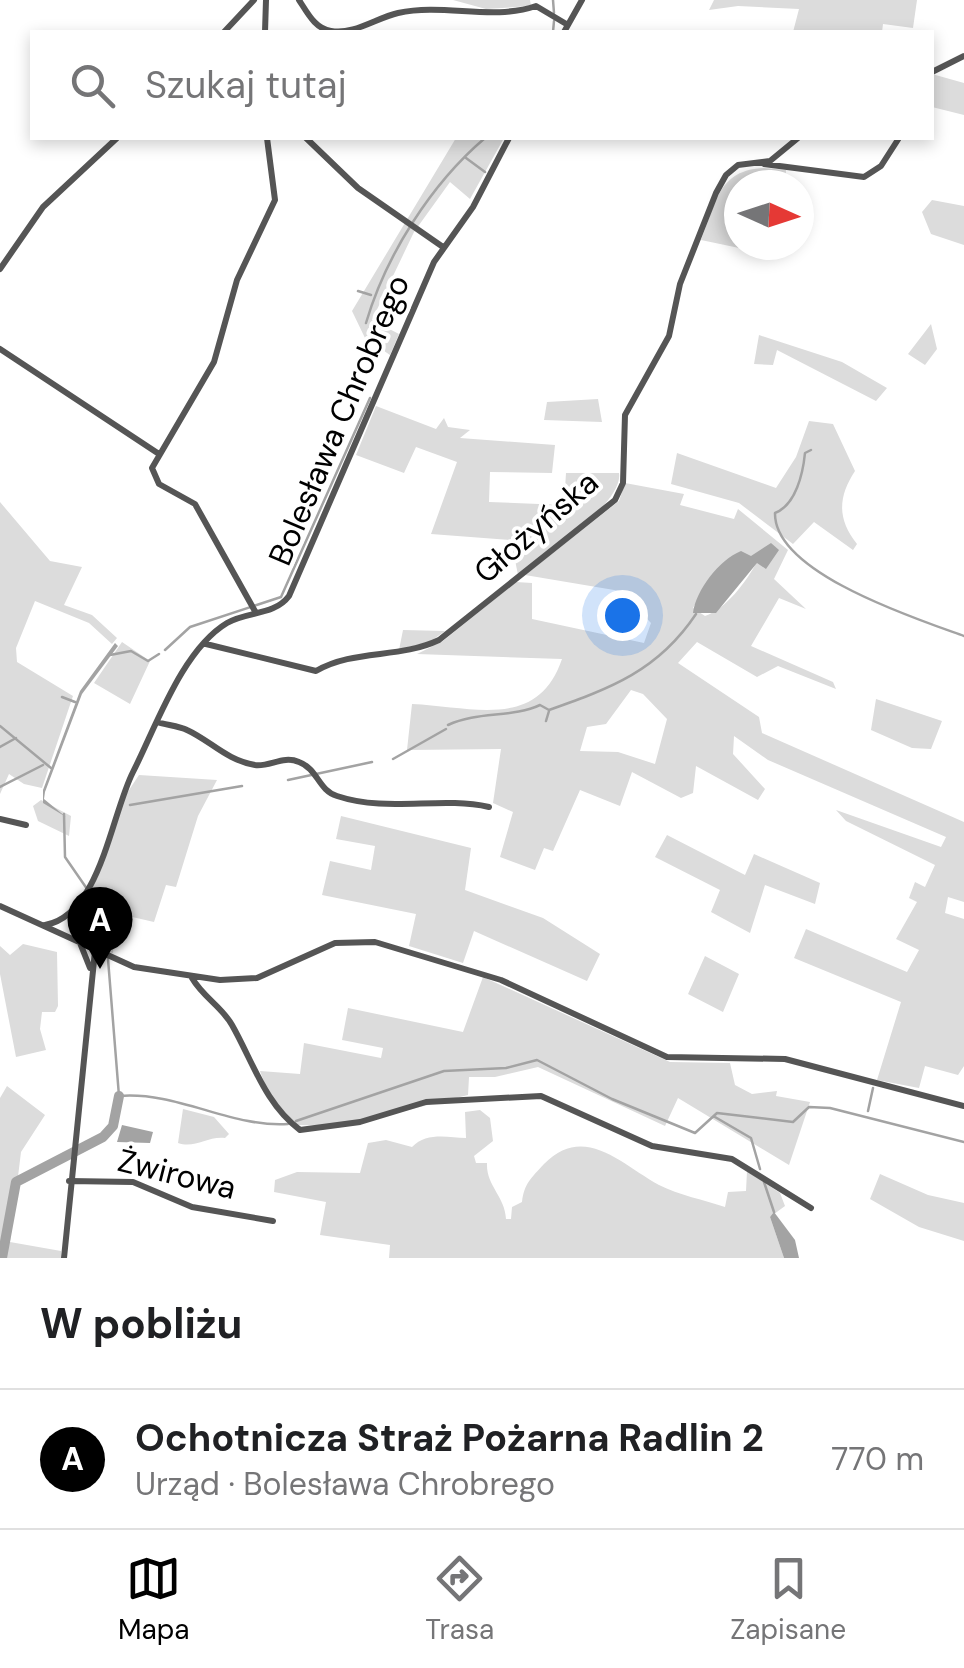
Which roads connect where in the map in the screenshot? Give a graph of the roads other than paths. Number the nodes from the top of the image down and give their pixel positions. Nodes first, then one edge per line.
1 (254, 0) edge
2 (266, 0) edge
3 (299, 0) edge
4 (582, 0) edge
5 (566, 29) edge
6 (226, 30) edge
7 (266, 30) edge
8 (326, 30) edge
9 (349, 30) edge
10 (962, 59) edge
11 (934, 71) edge
12 (115, 140) edge
13 (267, 140) edge
14 (308, 140) edge
15 (508, 140) edge
16 (795, 140) edge
17 (898, 140) edge
18 (763, 164) junction
19 (443, 247) junction
20 (0, 270) edge
21 (0, 350) edge
22 (159, 454) junction
23 (254, 609) junction
24 (206, 644) junction
25 (157, 722) junction
26 (490, 808) dead end
27 (0, 818) edge
28 (26, 826) dead end
29 (83, 898) junction
30 (0, 906) edge
31 (74, 925) junction
32 (63, 927) junction
33 (80, 942) junction
34 (95, 951) junction
35 (90, 970) junction
36 (192, 977) junction
37 (964, 1106) edge
38 (69, 1181) junction
39 (812, 1208) dead end
40 (273, 1221) dead end
41 (64, 1258) edge

1 - 6 street
2 - 7 street
3 - 8 street
4 - 5 street
5 - 9 street
10 - 11 street
12 - 20 street
13 - 22 street
14 - 19 street
15 - 19 street, Bolesława Chrobrego
16 - 18 street, Głożyńska
17 - 18 street
18 - 24 street, Głożyńska
19 - 23 street, Bolesława Chrobrego
21 - 22 street
22 - 23 street
23 - 24 street, Bolesława Chrobrego
24 - 25 street, Bolesława Chrobrego
25 - 26 street
25 - 29 street, Bolesława Chrobrego
27 - 28 street
29 - 31 street, Bolesława Chrobrego
29 - 32 street, Bolesława Chrobrego
30 - 32 street
31 - 32 street
31 - 34 street
32 - 33 street
33 - 34 street
33 - 35 street
34 - 35 street
34 - 36 street
35 - 38 street
36 - 37 street
36 - 39 street
38 - 40 street, Żwirowa
38 - 41 street

